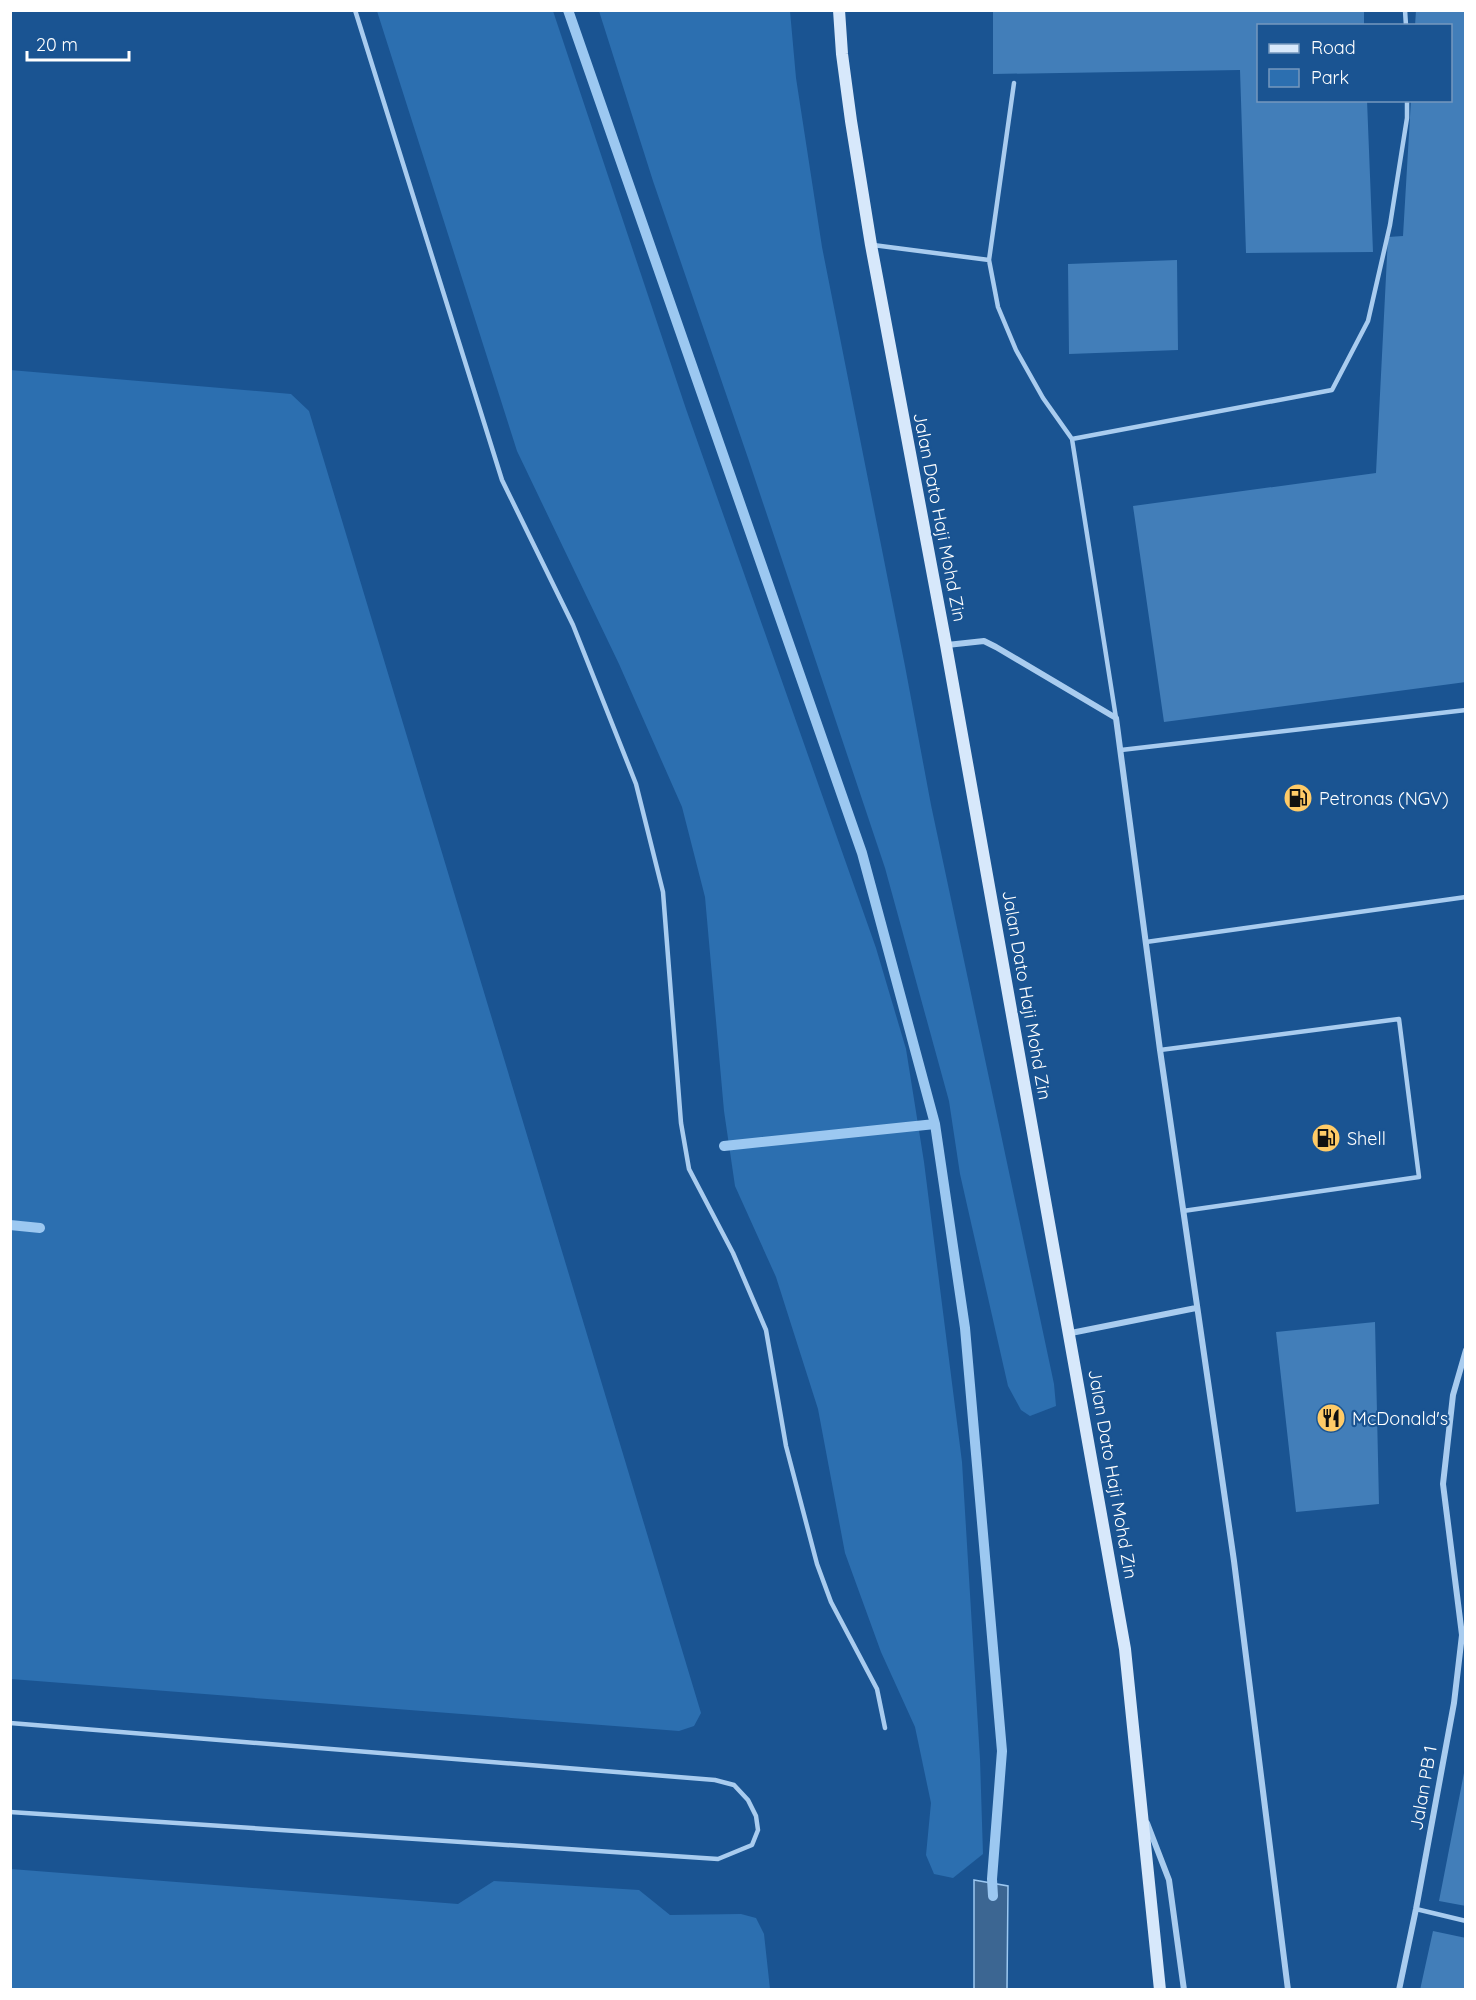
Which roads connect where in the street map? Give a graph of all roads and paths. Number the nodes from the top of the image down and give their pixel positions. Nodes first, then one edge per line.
1 (355, 10) edge
2 (839, 10) edge
3 (1014, 83) dead end
4 (1407, 102) edge
5 (871, 244) junction
6 (989, 260) junction
7 (1072, 439) junction
8 (946, 645) junction
9 (1466, 710) edge
10 (1116, 718) junction
11 (1121, 750) junction
12 (1466, 897) edge
13 (1146, 942) junction
14 (1160, 1050) junction
15 (1183, 1211) junction
16 (1196, 1308) junction
17 (1071, 1333) junction
18 (1466, 1350) edge
19 (1464, 1635) edge
20 (10, 1723) edge
21 (885, 1728) dead end
22 (1142, 1811) junction
23 (10, 1812) edge
24 (1416, 1909) junction
25 (1466, 1920) edge
26 (1160, 1989) edge
27 (1184, 1989) edge
28 (1288, 1989) edge
29 (1399, 1989) edge

1 - 21 lane
2 - 5 main road, Jalan Dato Haji Mohd Zin
3 - 6 lane
4 - 7 lane
5 - 6 lane
5 - 8 main road, Jalan Dato Haji Mohd Zin
6 - 7 lane
7 - 10 lane
8 - 10 street
8 - 17 main road, Jalan Dato Haji Mohd Zin
9 - 11 lane
10 - 11 street
11 - 13 street
12 - 13 lane
13 - 14 street
14 - 15 street
14 - 15 lane
15 - 16 street
16 - 17 street
16 - 28 street
17 - 22 main road, Jalan Dato Haji Mohd Zin
18 - 19 street, Jalan PB 1
19 - 24 street, Jalan PB 1
20 - 23 lane
22 - 26 main road, Jalan Dato Haji Mohd Zin
22 - 27 street
24 - 25 lane
24 - 29 street, Jalan PB 1

